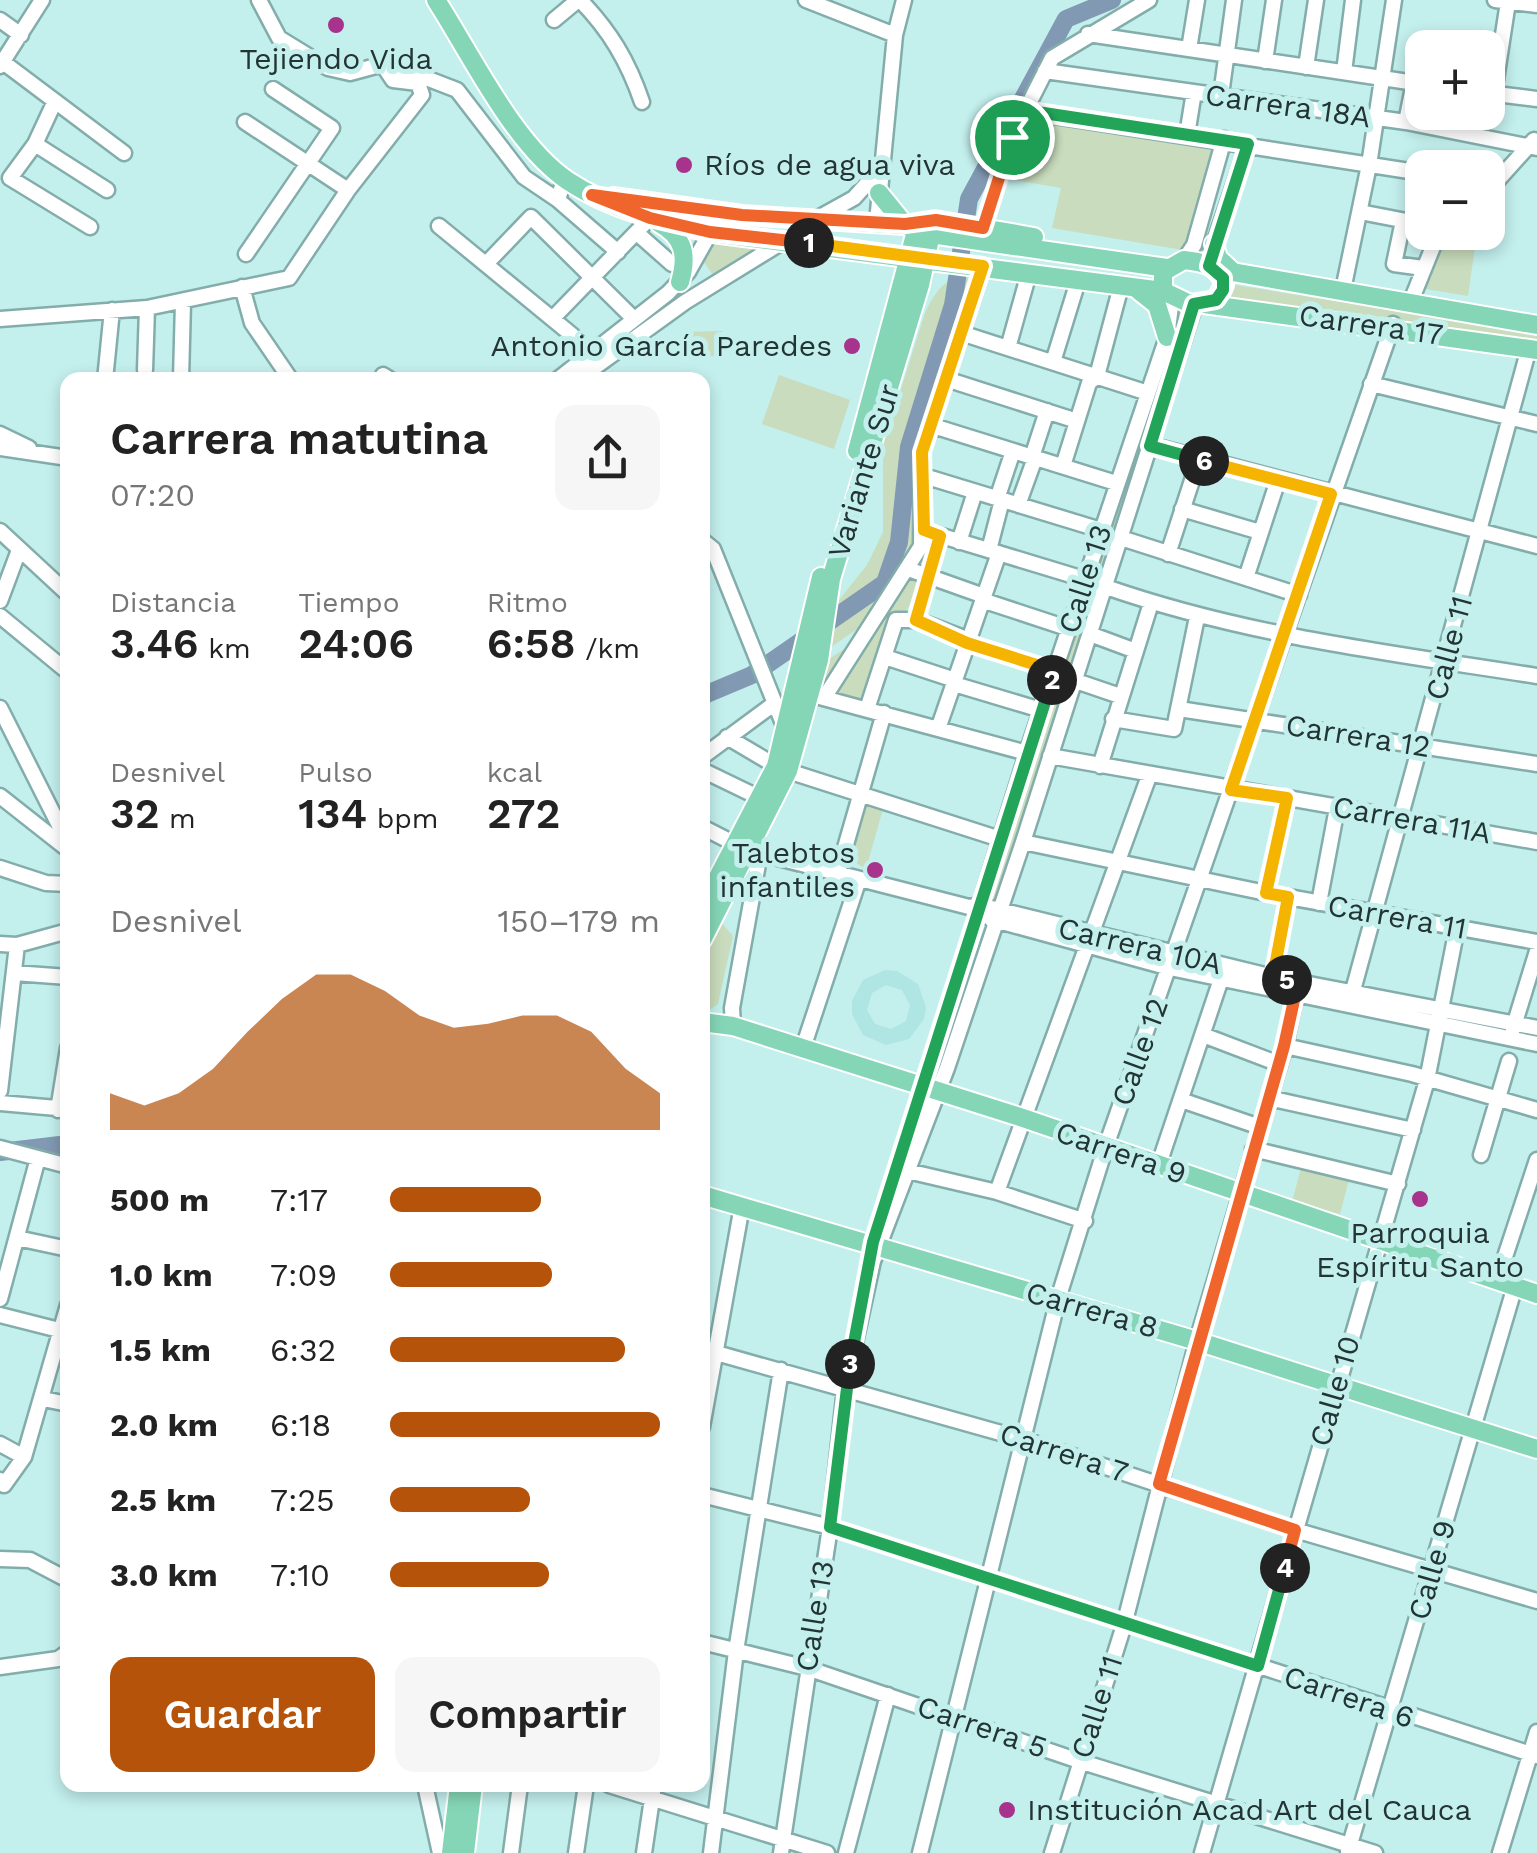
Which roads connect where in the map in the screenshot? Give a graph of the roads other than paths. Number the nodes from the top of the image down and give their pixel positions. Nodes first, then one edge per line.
1 (42, 0) edge
2 (258, 0) edge
3 (436, 0) edge
4 (579, 0) edge
5 (806, 0) edge
6 (904, 0) edge
7 (1148, 0) edge
8 (1196, 0) edge
9 (1234, 0) edge
10 (1274, 0) edge
11 (1316, 0) edge
12 (1353, 0) edge
13 (1394, 0) edge
14 (1510, 1) edge
15 (1537, 5) edge
16 (0, 20) edge
17 (554, 20) dead end
18 (1504, 30) edge
19 (1088, 34) junction
20 (22, 35) junction
21 (895, 35) junction
22 (1190, 49) junction
23 (1226, 56) junction
24 (1265, 61) junction
25 (1, 64) edge
26 (383, 65) junction
27 (1306, 67) junction
28 (1045, 72) junction
29 (1344, 72) junction
30 (1382, 77) junction
31 (1405, 81) edge
32 (273, 89) dead end
33 (1194, 92) junction
34 (1505, 94) edge
35 (1536, 95) edge
36 (1221, 96) junction
37 (55, 101) junction
38 (642, 102) dead end
39 (1024, 110) junction
40 (1373, 118) junction
41 (245, 122) dead end
42 (1405, 122) edge
43 (1455, 130) edge
44 (1187, 135) junction
45 (1224, 139) junction
46 (1535, 143) edge
47 (35, 144) junction
48 (1248, 144) junction
49 (124, 152) dead end
50 (309, 164) junction
51 (1369, 164) junction
52 (882, 168) junction
53 (1405, 170) edge
54 (1505, 172) edge
55 (564, 179) junction
56 (107, 190) dead end
57 (348, 190) junction
58 (880, 193) junction
59 (592, 195) junction
60 (558, 200) junction
61 (1360, 212) junction
62 (742, 215) junction
63 (650, 218) junction
64 (818, 218) junction
65 (1403, 221) joint
66 (876, 222) junction
67 (438, 226) dead end
68 (90, 227) dead end
69 (931, 230) junction
70 (710, 232) junction
71 (978, 232) junction
72 (637, 233) junction
73 (785, 240) junction
74 (1214, 244) junction
75 (857, 249) junction
76 (1431, 250) edge
77 (618, 252) junction
78 (246, 254) dead end
79 (919, 258) junction
80 (948, 262) junction
81 (694, 263) junction
82 (672, 264) dead end
83 (1176, 264) junction
84 (977, 266) junction
85 (489, 267) junction
86 (1423, 268) junction
87 (1221, 272) junction
88 (1030, 273) junction
89 (728, 274) junction
90 (592, 279) junction
91 (1078, 281) junction
92 (680, 282) junction
93 (242, 287) junction
94 (912, 287) junction
95 (1127, 287) junction
96 (1343, 290) junction
97 (1168, 295) junction
98 (1378, 301) junction
99 (1411, 301) junction
100 (183, 302) junction
101 (1205, 303) junction
102 (147, 308) junction
103 (112, 310) junction
104 (553, 318) junction
105 (634, 318) junction
106 (0, 319) edge
107 (1393, 326) junction
108 (962, 334) junction
109 (1166, 337) junction
110 (1535, 340) edge
111 (1008, 348) junction
112 (588, 352) junction
113 (1052, 362) junction
114 (145, 370) dead end
115 (106, 372) edge
116 (181, 372) edge
117 (285, 372) edge
118 (566, 372) edge
119 (591, 372) edge
120 (595, 372) edge
121 (1097, 376) junction
122 (946, 379) junction
123 (1371, 384) junction
124 (1148, 393) junction
125 (1048, 411) junction
126 (1508, 417) junction
127 (1077, 421) junction
128 (1537, 424) edge
129 (930, 425) junction
130 (0, 434) edge
131 (1150, 446) junction
132 (0, 448) edge
133 (34, 450) junction
134 (1013, 451) junction
135 (60, 456) edge
136 (1033, 457) junction
137 (1198, 460) junction
138 (1062, 466) junction
139 (924, 476) junction
140 (1278, 480) junction
141 (1116, 483) junction
142 (975, 492) junction
143 (1331, 494) junction
144 (1000, 500) junction
145 (1018, 505) junction
146 (1182, 508) junction
147 (924, 530) junction
148 (1101, 530) junction
149 (0, 531) edge
150 (1260, 532) junction
151 (1480, 534) junction
152 (940, 536) junction
153 (1121, 538) junction
154 (958, 542) junction
155 (1537, 546) edge
156 (710, 547) edge
157 (18, 550) junction
158 (994, 551) junction
159 (1168, 554) junction
160 (908, 569) junction
161 (930, 577) junction
162 (1246, 578) junction
163 (1084, 579) junction
164 (60, 587) edge
165 (1106, 588) junction
166 (1299, 595) junction
167 (983, 598) junction
168 (0, 601) edge
169 (1151, 603) junction
170 (0, 616) edge
171 (1197, 618) junction
172 (916, 620) junction
173 (1070, 629) junction
174 (1090, 634) junction
175 (1285, 638) junction
176 (968, 641) junction
177 (1134, 650) junction
178 (885, 658) junction
179 (1446, 662) junction
180 (60, 665) edge
181 (1056, 671) junction
182 (1537, 676) edge
183 (810, 679) junction
184 (1076, 680) junction
185 (768, 682) junction
186 (954, 682) junction
187 (1120, 696) junction
188 (775, 702) junction
189 (1179, 708) junction
190 (867, 709) junction
191 (1042, 710) junction
192 (884, 713) junction
193 (1, 714) edge
194 (1113, 719) junction
195 (1256, 720) junction
196 (938, 729) junction
197 (786, 732) junction
198 (728, 737) junction
199 (1422, 746) junction
200 (710, 751) edge
201 (1027, 753) junction
202 (1050, 756) junction
203 (1537, 764) edge
204 (1100, 766) junction
205 (782, 768) junction
206 (710, 774) edge
207 (1148, 776) junction
208 (1231, 790) junction
209 (0, 796) edge
210 (862, 796) junction
211 (760, 798) junction
212 (1287, 798) junction
213 (1337, 808) junction
214 (1402, 818) junction
215 (60, 830) edge
216 (710, 830) edge
217 (1000, 839) junction
218 (60, 840) edge
219 (1023, 842) junction
220 (1537, 842) edge
221 (748, 849) junction
222 (1119, 860) junction
223 (0, 868) edge
224 (838, 872) junction
225 (1202, 878) junction
226 (858, 879) junction
227 (60, 884) edge
228 (1266, 893) junction
229 (710, 895) edge
230 (1288, 897) junction
231 (1319, 903) junction
232 (975, 908) junction
233 (1372, 913) junction
234 (998, 917) junction
235 (710, 924) edge
236 (1457, 928) junction
237 (60, 933) edge
238 (1086, 940) junction
239 (1537, 942) edge
240 (0, 944) edge
241 (17, 945) junction
242 (1537, 950) edge
243 (1172, 961) junction
244 (1223, 972) junction
245 (14, 973) junction
246 (60, 977) edge
247 (1273, 977) junction
248 (1297, 989) junction
249 (6, 991) edge
250 (1351, 999) junction
251 (1442, 1017) junction
252 (710, 1023) edge
253 (1515, 1024) junction
254 (734, 1026) junction
255 (1537, 1028) edge
256 (1203, 1035) junction
257 (1509, 1039) junction
258 (3, 1041) edge
259 (1537, 1044) edge
260 (1284, 1046) junction
261 (803, 1048) junction
262 (1509, 1061) dead end
263 (1279, 1064) junction
264 (1427, 1080) junction
265 (928, 1088) junction
266 (0, 1089) edge
267 (1269, 1098) junction
268 (1498, 1098) junction
269 (1181, 1100) junction
270 (0, 1103) edge
271 (60, 1110) edge
272 (1537, 1110) edge
273 (1023, 1118) junction
274 (1260, 1127) junction
275 (1413, 1130) junction
276 (1105, 1149) junction
277 (1253, 1150) junction
278 (7, 1151) edge
279 (1481, 1155) dead end
280 (38, 1158) junction
281 (1537, 1160) edge
282 (60, 1164) edge
283 (1158, 1167) junction
284 (903, 1170) junction
285 (1398, 1184) junction
286 (997, 1192) junction
287 (1240, 1192) junction
288 (710, 1197) edge
289 (742, 1206) junction
290 (1085, 1221) junction
291 (16, 1238) junction
292 (1379, 1238) junction
293 (60, 1248) edge
294 (875, 1252) junction
295 (1506, 1283) junction
296 (1537, 1294) edge
297 (0, 1299) edge
298 (1058, 1300) junction
299 (0, 1315) edge
300 (60, 1331) edge
301 (1197, 1341) junction
302 (710, 1342) edge
303 (60, 1347) edge
304 (710, 1351) edge
305 (781, 1370) junction
306 (1336, 1386) junction
307 (845, 1388) junction
308 (43, 1398) junction
309 (60, 1402) edge
310 (1471, 1429) junction
311 (1022, 1439) junction
312 (0, 1444) edge
313 (1537, 1449) edge
314 (24, 1457) junction
315 (2, 1482) edge
316 (1159, 1484) junction
317 (710, 1498) edge
318 (761, 1510) junction
319 (830, 1527) junction
320 (1295, 1530) junction
321 (0, 1559) edge
322 (1434, 1568) junction
323 (60, 1576) edge
324 (986, 1578) junction
325 (1537, 1601) edge
326 (1124, 1625) junction
327 (710, 1644) edge
328 (736, 1650) junction
329 (60, 1658) edge
330 (1258, 1666) junction
331 (0, 1667) edge
332 (807, 1668) junction
333 (888, 1695) junction
334 (1390, 1712) junction
335 (952, 1716) junction
336 (1537, 1732) edge
337 (1534, 1755) edge
338 (1079, 1761) junction
339 (426, 1792) edge
340 (458, 1792) edge
341 (472, 1792) edge
342 (519, 1792) edge
343 (585, 1792) edge
344 (654, 1792) edge
345 (1217, 1804) junction
346 (717, 1819) junction
347 (782, 1847) edge
348 (1349, 1849) edge
349 (440, 1853) edge
350 (451, 1853) edge
351 (465, 1853) edge
352 (511, 1853) edge
353 (576, 1853) edge
354 (644, 1853) edge
355 (711, 1853) edge
356 (827, 1853) edge
357 (846, 1853) edge
358 (920, 1853) edge
359 (1052, 1853) edge
360 (1202, 1853) edge
361 (1374, 1853) edge
362 (1500, 1853) edge

1 - 20 street
2 - 26 street
3 - 55 main road
4 - 17 street
4 - 38 street
5 - 21 street
6 - 21 street
7 - 19 street
8 - 22 street
9 - 23 street
10 - 24 street
11 - 27 street
12 - 29 street
13 - 30 street
14 - 15 street
14 - 18 street
16 - 20 street
19 - 22 street
19 - 28 street
20 - 25 street
21 - 52 street
22 - 23 street
23 - 24 street
23 - 36 street
24 - 27 street
25 - 37 street
26 - 57 street
26 - 60 street
27 - 29 street
28 - 33 street, Carrera 18A
28 - 39 street
29 - 30 street
30 - 31 street
30 - 40 street
32 - 50 street
33 - 36 street, Carrera 18A
33 - 44 street
34 - 35 street
36 - 40 street, Carrera 18A
37 - 47 street
37 - 49 street
39 - 44 street
39 - 71 street
40 - 42 street, Carrera 18A
40 - 51 street
41 - 50 street
43 - 46 street, Carrera 18A
44 - 45 street
45 - 48 street
45 - 83 street
46 - 54 street
47 - 56 street
47 - 68 street
48 - 51 street
48 - 74 street
50 - 57 street
50 - 78 street
51 - 53 street
51 - 61 street
52 - 58 street
52 - 64 street
55 - 59 main road
55 - 60 street
57 - 93 street
58 - 66 street
58 - 69 main road
59 - 62 main road
59 - 63 main road
60 - 77 street
61 - 65 street
61 - 96 street
62 - 64 main road
62 - 70 main road
63 - 70 main road
63 - 72 street
63 - 92 main road
64 - 66 main road
65 - 86 street
66 - 69 main road
66 - 75 main road
67 - 85 street
69 - 71 main road
69 - 79 main road, Variante Sur
70 - 73 main road
70 - 81 street
71 - 83 main road
72 - 77 street
72 - 82 street
73 - 75 main road
73 - 89 street
74 - 87 street
74 - 87 main road
75 - 79 main road
75 - 94 main road
76 - 86 street
77 - 90 street
79 - 80 main road
79 - 94 main road, Variante Sur
80 - 84 main road
80 - 94 main road
81 - 89 street
81 - 92 street
83 - 87 main road
83 - 97 main road
84 - 88 main road
84 - 108 street
85 - 90 street
85 - 104 street
86 - 99 street
87 - 96 main road
87 - 98 main road, Carrera 17
87 - 101 main road
88 - 91 main road
88 - 111 street
89 - 120 street
90 - 104 street
90 - 105 street
91 - 95 main road
91 - 113 street
92 - 105 street
93 - 100 street
93 - 117 street
94 - 183 main road, Variante Sur
95 - 97 main road
95 - 109 main road
95 - 121 street
96 - 98 main road
97 - 101 main road, Carrera 17
97 - 109 street, Calle 13
98 - 99 main road
98 - 110 main road, Carrera 17
99 - 110 main road
100 - 102 street
100 - 116 street
101 - 107 main road, Carrera 17
101 - 131 street, Calle 13
102 - 103 street
102 - 114 street
103 - 106 street
103 - 115 street
104 - 112 street
105 - 112 street
107 - 110 main road, Carrera 17
107 - 123 street, Calle 12
108 - 111 street
108 - 122 street
109 - 124 street, Calle 13
110 - 126 street, Calle 11
111 - 113 street
112 - 118 street
112 - 119 street
113 - 121 street
121 - 124 street
121 - 127 street
122 - 125 street
122 - 129 street
123 - 126 street
123 - 143 street, Calle 12
124 - 141 street, Calle 13
125 - 127 street
125 - 136 street
126 - 128 street
126 - 151 street, Calle 11
127 - 138 street
129 - 134 street
129 - 139 street
130 - 133 street
131 - 137 street
131 - 153 street, Calle 13
132 - 133 street
133 - 135 street
134 - 136 street
134 - 144 street
136 - 138 street
136 - 145 street
137 - 140 street
137 - 146 street
138 - 141 street
139 - 142 street
139 - 147 street
140 - 143 street
140 - 150 street
141 - 148 street, Calle 13
142 - 144 street
142 - 154 street
143 - 151 street
143 - 166 street, Calle 12
144 - 145 street
144 - 158 street
145 - 148 street
146 - 150 street
146 - 159 street
147 - 152 street
147 - 160 street
148 - 163 street, Calle 13
149 - 157 street
150 - 162 street
151 - 155 street
151 - 179 street, Calle 11
152 - 154 street
152 - 161 street
153 - 159 street
153 - 165 street, Calle 13
154 - 158 street
156 - 185 street
157 - 164 street
157 - 168 street
158 - 163 street
158 - 167 street
159 - 162 street
160 - 161 street
160 - 183 street
161 - 167 street
161 - 172 street
162 - 166 street
163 - 173 street, Calle 13
165 - 169 street
165 - 174 street, Calle 13
166 - 175 street, Calle 12
167 - 173 street
167 - 176 street
169 - 171 street
169 - 177 street
170 - 180 street
171 - 175 street
171 - 189 street
172 - 176 street
172 - 178 street
173 - 181 street, Calle 13
174 - 177 street
174 - 184 street, Calle 13
175 - 179 street
175 - 195 street, Calle 12
176 - 181 street
176 - 186 street
177 - 187 street
178 - 186 street
178 - 190 street
179 - 182 street
179 - 199 street, Calle 11
181 - 191 street, Calle 13
183 - 185 street
183 - 190 street
183 - 197 main road
183 - 205 main road
184 - 187 street
184 - 202 street, Calle 13
185 - 188 street
186 - 191 street
186 - 196 street
187 - 194 street
188 - 197 street
188 - 198 street
189 - 194 street
189 - 195 street, Carrera 12
190 - 192 street
191 - 201 street, Calle 13
192 - 196 street
192 - 210 street
193 - 215 street
194 - 204 street
195 - 199 street, Carrera 12
195 - 208 street, Calle 12
196 - 201 street
197 - 205 main road
198 - 200 street
198 - 205 street
199 - 203 street, Carrera 12
199 - 214 street, Calle 11
201 - 217 street, Calle 13
202 - 204 street, Carrera 11A
202 - 219 street, Calle 13
204 - 207 street, Carrera 11A
205 - 210 street
205 - 211 main road
205 - 221 main road
206 - 211 street
207 - 208 street, Carrera 11A
207 - 222 street
208 - 212 street, Carrera 11A
208 - 225 street, Calle 12
209 - 218 street
210 - 217 street
210 - 224 street
211 - 221 main road
212 - 213 street, Carrera 11A
212 - 228 street
213 - 214 street, Carrera 11A
213 - 231 street
214 - 220 street, Carrera 11A
214 - 233 street, Calle 11
216 - 221 street
217 - 232 street, Calle 13
219 - 222 street, Carrera 11
219 - 234 street, Calle 13
221 - 224 street, Carrera 10A
221 - 229 main road
221 - 235 main road
221 - 254 street
222 - 225 street, Carrera 11
222 - 238 street
223 - 227 street
224 - 226 street, Carrera 10A
225 - 228 street, Carrera 11
225 - 243 street, Calle 12
226 - 232 street, Carrera 10A
226 - 261 street
228 - 230 street, Carrera 11
230 - 231 street, Carrera 11
230 - 247 street
231 - 233 street, Carrera 11
232 - 234 street, Carrera 10A
232 - 265 street, Calle 13
233 - 236 street, Carrera 11
233 - 250 street, Calle 11
234 - 238 street, Carrera 10A
234 - 265 street, Calle 13
236 - 239 street, Carrera 11
236 - 251 street, Calle 10
237 - 241 street
238 - 243 street, Carrera 10A
238 - 273 street
240 - 241 street
241 - 245 street
242 - 253 street
243 - 244 street, Carrera 10A
243 - 276 street, Calle 12
244 - 247 street, Carrera 10A
244 - 248 street, Carrera 10A
244 - 256 street
245 - 246 street
245 - 249 street
247 - 248 street, Carrera 10A
248 - 250 street, Carrera 10A
248 - 260 street, Calle 11
249 - 258 street
250 - 251 street, Carrera 10A
251 - 253 street, Carrera 10A
251 - 257 street, Carrera 10A
251 - 264 street, Calle 10
252 - 254 main road, Carrera 9
253 - 255 street, Carrera 10A
253 - 257 street
254 - 261 main road, Carrera 9
256 - 263 street
256 - 269 street
257 - 259 street, Carrera 10A
258 - 266 street
260 - 263 street, Calle 11
260 - 264 street
261 - 265 main road, Carrera 9
262 - 268 street
263 - 267 street, Calle 11
264 - 268 street
264 - 275 street, Calle 10
265 - 273 main road, Carrera 9
265 - 284 street, Calle 13
267 - 274 street, Calle 11
267 - 275 street
268 - 272 street
268 - 279 street
269 - 274 street
269 - 283 street
270 - 271 street
273 - 276 main road, Carrera 9
273 - 286 street
274 - 277 street, Calle 11
275 - 285 street, Calle 10
276 - 283 main road, Carrera 9
276 - 290 street, Calle 12
277 - 285 street
277 - 287 street, Calle 11
278 - 280 street
280 - 282 street
280 - 291 street
281 - 295 street, Calle 9
283 - 287 main road, Carrera 9
284 - 286 street
284 - 294 street, Calle 13
285 - 292 street, Calle 10
286 - 290 street
287 - 292 main road, Carrera 9
287 - 301 street, Calle 11
288 - 289 main road, Carrera 8
289 - 294 main road, Carrera 8
289 - 302 street
290 - 298 street, Calle 12
291 - 293 street
291 - 297 street
292 - 295 main road, Carrera 9
292 - 306 street, Calle 10
294 - 298 main road, Carrera 8
294 - 307 street, Calle 13
295 - 296 main road, Carrera 9
295 - 310 street, Calle 9
298 - 301 main road, Carrera 8
298 - 311 street, Calle 12
299 - 300 street
301 - 306 main road, Carrera 8
301 - 316 street, Calle 11
303 - 308 street
304 - 305 street, Carrera 7
305 - 307 street, Carrera 7
305 - 318 street
306 - 310 main road, Carrera 8
306 - 320 street, Calle 10
307 - 311 street, Carrera 7
307 - 319 street, Calle 13
308 - 309 street
308 - 314 street
310 - 313 main road, Carrera 8
310 - 322 street, Calle 9
311 - 316 street, Carrera 7
311 - 324 street, Calle 12
312 - 314 street
314 - 315 street
316 - 320 street, Carrera 7
316 - 326 street, Calle 11
317 - 318 street, Carrera 6
318 - 319 street, Carrera 6
318 - 328 street
319 - 324 street, Carrera 6
319 - 332 street, Calle 13
320 - 322 street, Carrera 7
320 - 330 street, Calle 10
321 - 323 street
322 - 325 street, Carrera 7
322 - 334 street, Calle 9
324 - 326 street, Carrera 6
324 - 335 street, Calle 12
326 - 330 street, Carrera 6
326 - 338 street, Calle 11
327 - 328 street, Carrera 5
328 - 332 street, Carrera 5
328 - 346 street
329 - 331 street
330 - 334 street, Carrera 6
330 - 345 street, Calle 10
332 - 333 street, Carrera 5
332 - 347 street, Calle 13
333 - 335 street, Carrera 5
333 - 357 street
334 - 337 street, Carrera 6
334 - 348 street, Calle 9
335 - 338 street, Carrera 5
335 - 358 street, Calle 12
336 - 337 street
337 - 362 street
338 - 345 street, Carrera 5
338 - 359 street, Calle 11
339 - 349 street
340 - 350 main road
341 - 351 main road
342 - 352 street
343 - 353 street
344 - 346 street
344 - 354 street
345 - 348 street, Carrera 5
345 - 360 street, Calle 10
346 - 347 street
346 - 355 street
347 - 356 street
348 - 361 street, Carrera 5

